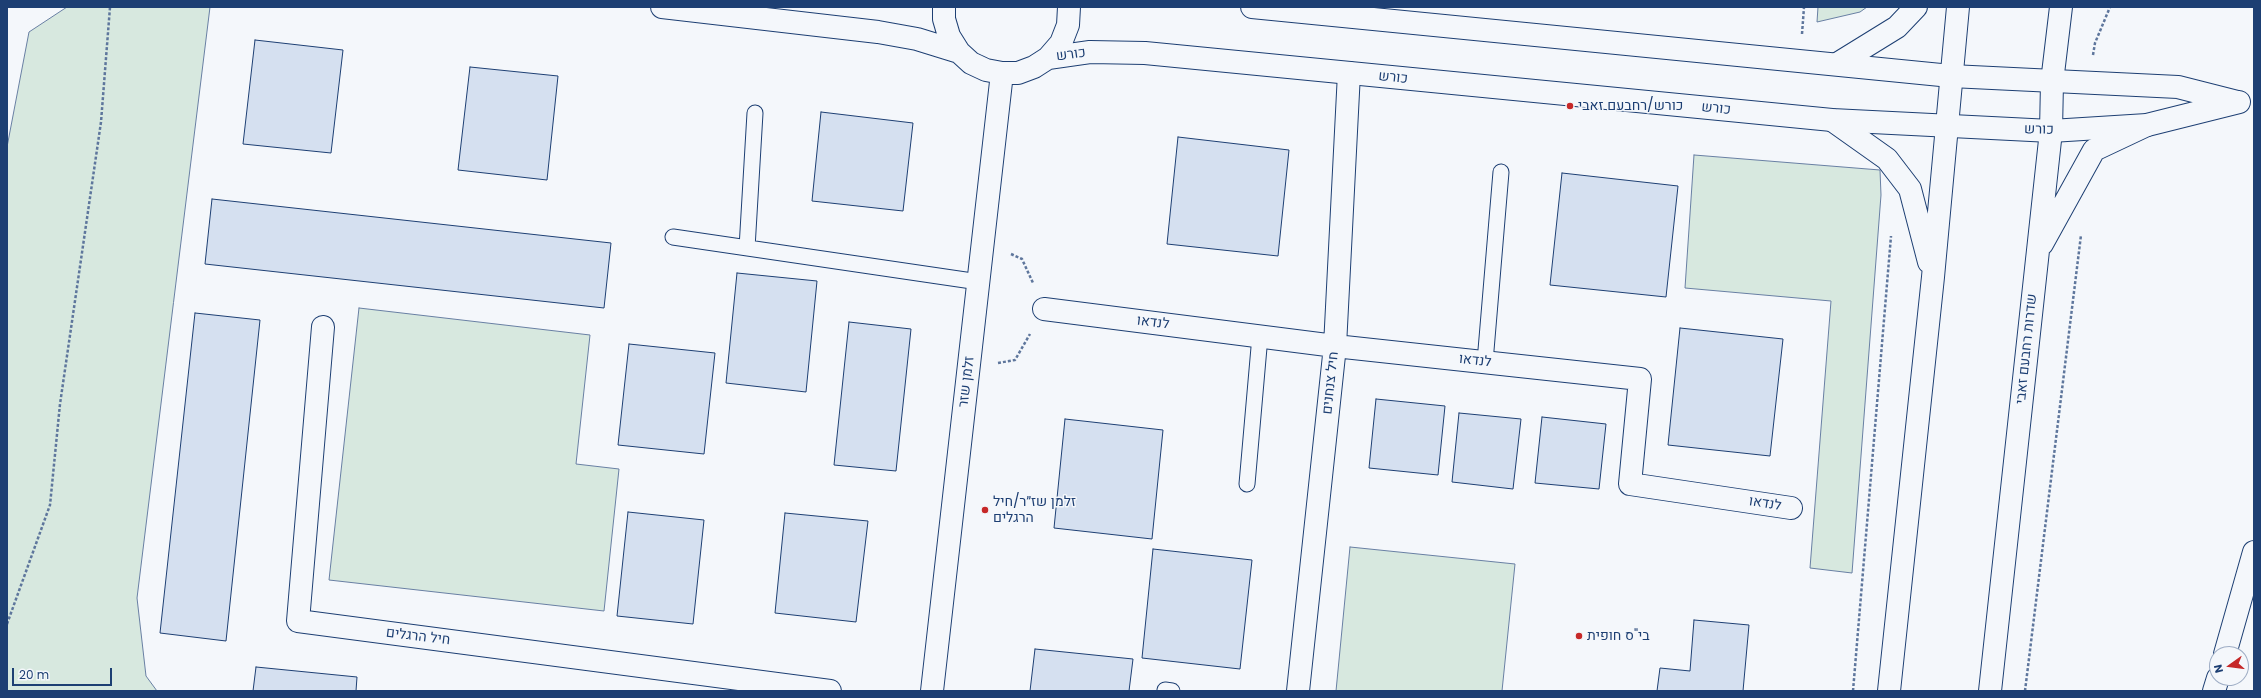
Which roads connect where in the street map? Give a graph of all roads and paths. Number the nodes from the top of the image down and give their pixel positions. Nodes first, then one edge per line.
1 (110, 7) edge
2 (662, 7) edge
3 (944, 7) edge
4 (1069, 7) edge
5 (1252, 7) edge
6 (1916, 7) edge
7 (1958, 7) edge
8 (2061, 7) edge
9 (2110, 7) edge
10 (2095, 43) dead end
11 (959, 52) junction
12 (1048, 58) junction
13 (1837, 64) junction
14 (1002, 73) junction
15 (1349, 73) junction
16 (1951, 76) junction
17 (2052, 82) junction
18 (2247, 103) edge
19 (756, 113) dead end
20 (1832, 120) junction
21 (2147, 125) junction
22 (1947, 126) junction
23 (2051, 131) junction
24 (1500, 172) dead end
25 (2081, 230) dead end
26 (1891, 232) dead end
27 (673, 237) dead end
28 (983, 242) junction
29 (747, 248) junction
30 (2038, 250) junction
31 (1933, 277) junction
32 (979, 282) junction
33 (1044, 309) junction
34 (323, 327) dead end
35 (1260, 336) junction
36 (1335, 346) junction
37 (1485, 362) junction
38 (968, 368) junction
39 (1247, 484) dead end
40 (1791, 508) dead end
41 (2254, 552) edge
42 (7, 624) edge
43 (2227, 646) edge
44 (830, 691) edge
45 (932, 691) edge
46 (1298, 691) edge
47 (1853, 691) edge
48 (1889, 691) edge
49 (1990, 691) edge
50 (2025, 691) edge

1 - 42 path
2 - 11 street
3 - 11 street
4 - 12 street
5 - 13 street, כורש
6 - 13 street
7 - 16 street
8 - 17 street, שדרות רחבעם זאבי
9 - 10 path
11 - 14 street
12 - 14 street
12 - 15 street, כורש
13 - 16 street, כורש
14 - 28 street, זלמן שזר
15 - 20 street, כורש
15 - 36 street, חיל צנחנים
16 - 17 street, כורש
16 - 22 street
17 - 18 street, כורש
17 - 23 street, שדרות רחבעם זאבי
18 - 21 street, כורש
19 - 29 lane
20 - 22 street, כורש
20 - 31 street
21 - 23 street, כורש
21 - 30 street
22 - 23 street, כורש
22 - 31 street
23 - 30 street, שדרות רחבעם זאבי
24 - 37 lane
25 - 50 path
26 - 47 path
27 - 29 lane
28 - 32 street, זלמן שזר
28 - 33 path
29 - 32 lane
30 - 49 street, שדרות רחבעם זאבי
31 - 48 street
32 - 38 street, זלמן שזר
33 - 35 street, לנדאו
33 - 38 path
34 - 44 street, חיל הרגלים
35 - 36 street, לנדאו
35 - 39 lane
36 - 37 street, לנדאו
36 - 46 street, חיל צנחנים
37 - 40 street, לנדאו
38 - 45 street, זלמן שזר
41 - 43 street

